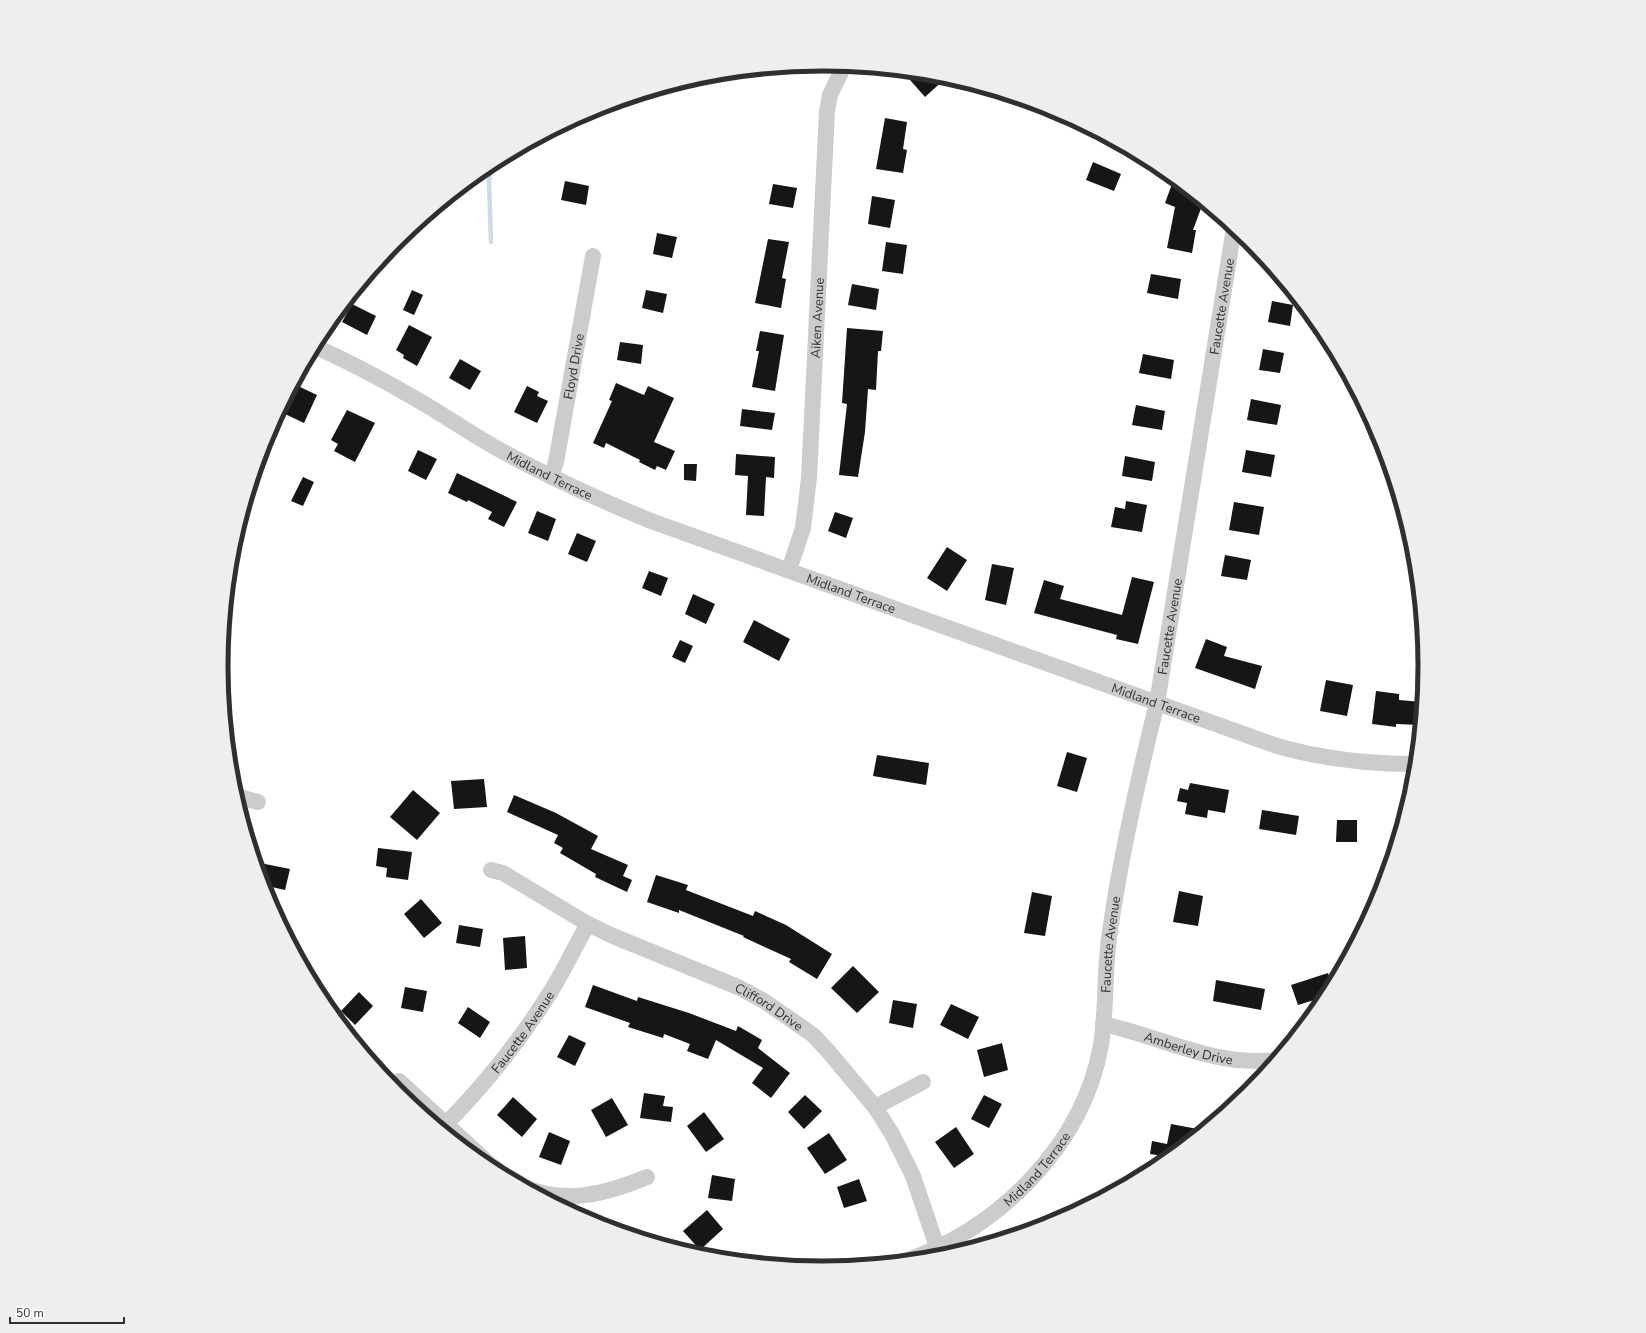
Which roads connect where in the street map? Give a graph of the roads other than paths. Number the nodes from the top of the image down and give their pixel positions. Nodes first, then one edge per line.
1 (841, 71) edge
2 (1233, 235) edge
3 (593, 256) dead end
4 (320, 349) edge
5 (551, 477) junction
6 (790, 570) junction
7 (1157, 703) junction
8 (1410, 764) edge
9 (242, 798) edge
10 (258, 802) dead end
11 (490, 870) dead end
12 (588, 924) junction
13 (1104, 1024) junction
14 (1270, 1060) edge
15 (399, 1081) dead end
16 (923, 1082) dead end
17 (874, 1107) junction
18 (442, 1124) edge
19 (444, 1126) edge
20 (647, 1177) dead end
21 (543, 1192) edge
22 (939, 1251) edge
23 (941, 1251) edge

1 - 6 street, Aiken Avenue
2 - 7 street, Faucette Avenue
3 - 5 street, Floyd Drive
4 - 5 street, Midland Terrace
5 - 6 street, Midland Terrace
6 - 7 street, Midland Terrace
7 - 8 street, Midland Terrace
7 - 13 street, Faucette Avenue
9 - 10 street
11 - 12 street, Clifford Drive
12 - 17 street, Clifford Drive
12 - 19 street, Faucette Avenue
13 - 14 street, Amberley Drive
13 - 23 street, Midland Terrace
15 - 18 street
16 - 17 street
17 - 22 street, Clifford Drive
20 - 21 street

